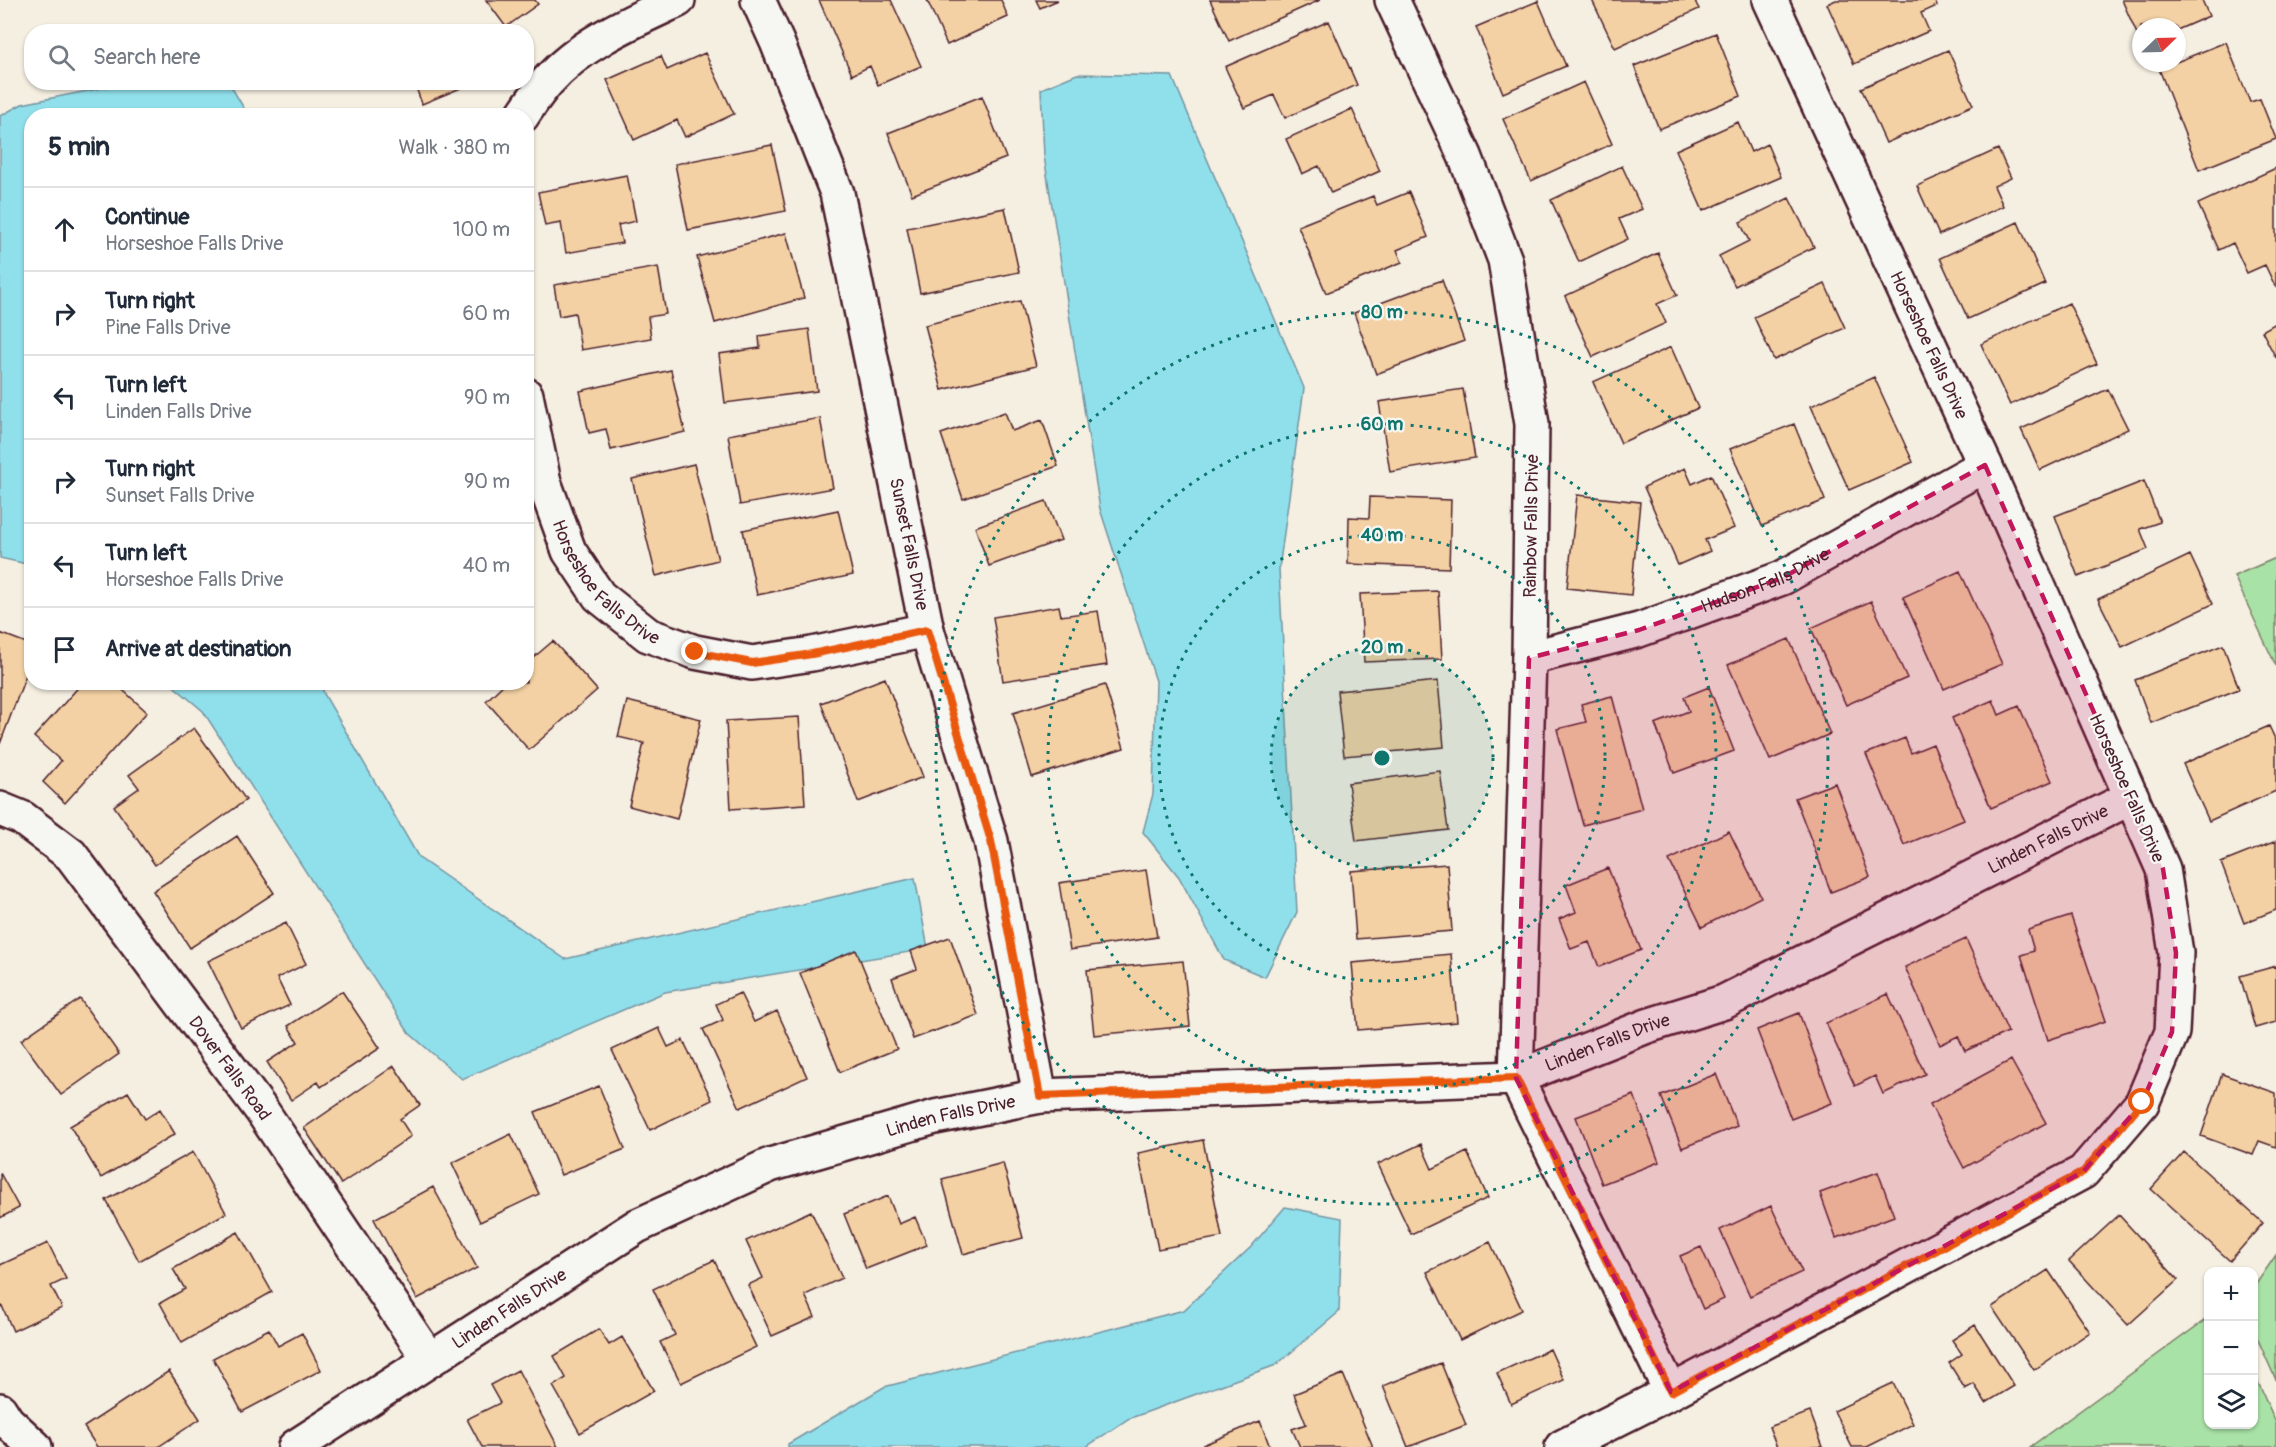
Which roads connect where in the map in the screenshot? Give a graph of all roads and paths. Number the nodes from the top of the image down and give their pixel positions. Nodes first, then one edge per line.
1 (678, 0) edge
2 (758, 0) edge
3 (1392, 0) edge
4 (1770, 0) edge
5 (528, 108) edge
6 (534, 433) edge
7 (1984, 465) junction
8 (927, 630) junction
9 (1529, 658) junction
10 (2132, 797) junction
11 (0, 809) edge
12 (1516, 1078) junction
13 (1040, 1096) junction
14 (429, 1359) junction
15 (1671, 1392) junction
16 (0, 1410) edge
17 (34, 1447) edge
18 (295, 1447) edge
19 (1562, 1447) edge

1 - 5 street
2 - 8 street, Sunset Falls Drive
3 - 9 street, Rainbow Falls Drive
4 - 7 street, Horseshoe Falls Drive
6 - 8 street, Horseshoe Falls Drive
7 - 9 street, Hudson Falls Drive
7 - 10 street, Horseshoe Falls Drive
8 - 13 street, Sunset Falls Drive
9 - 12 street, Rainbow Falls Drive
10 - 12 street, Linden Falls Drive
10 - 15 street, Horseshoe Falls Drive
11 - 14 street, Dover Falls Road
12 - 13 street, Linden Falls Drive
12 - 15 street
13 - 14 street, Linden Falls Drive
14 - 18 street, Linden Falls Drive
15 - 19 street, Horseshoe Falls Drive
16 - 17 street

